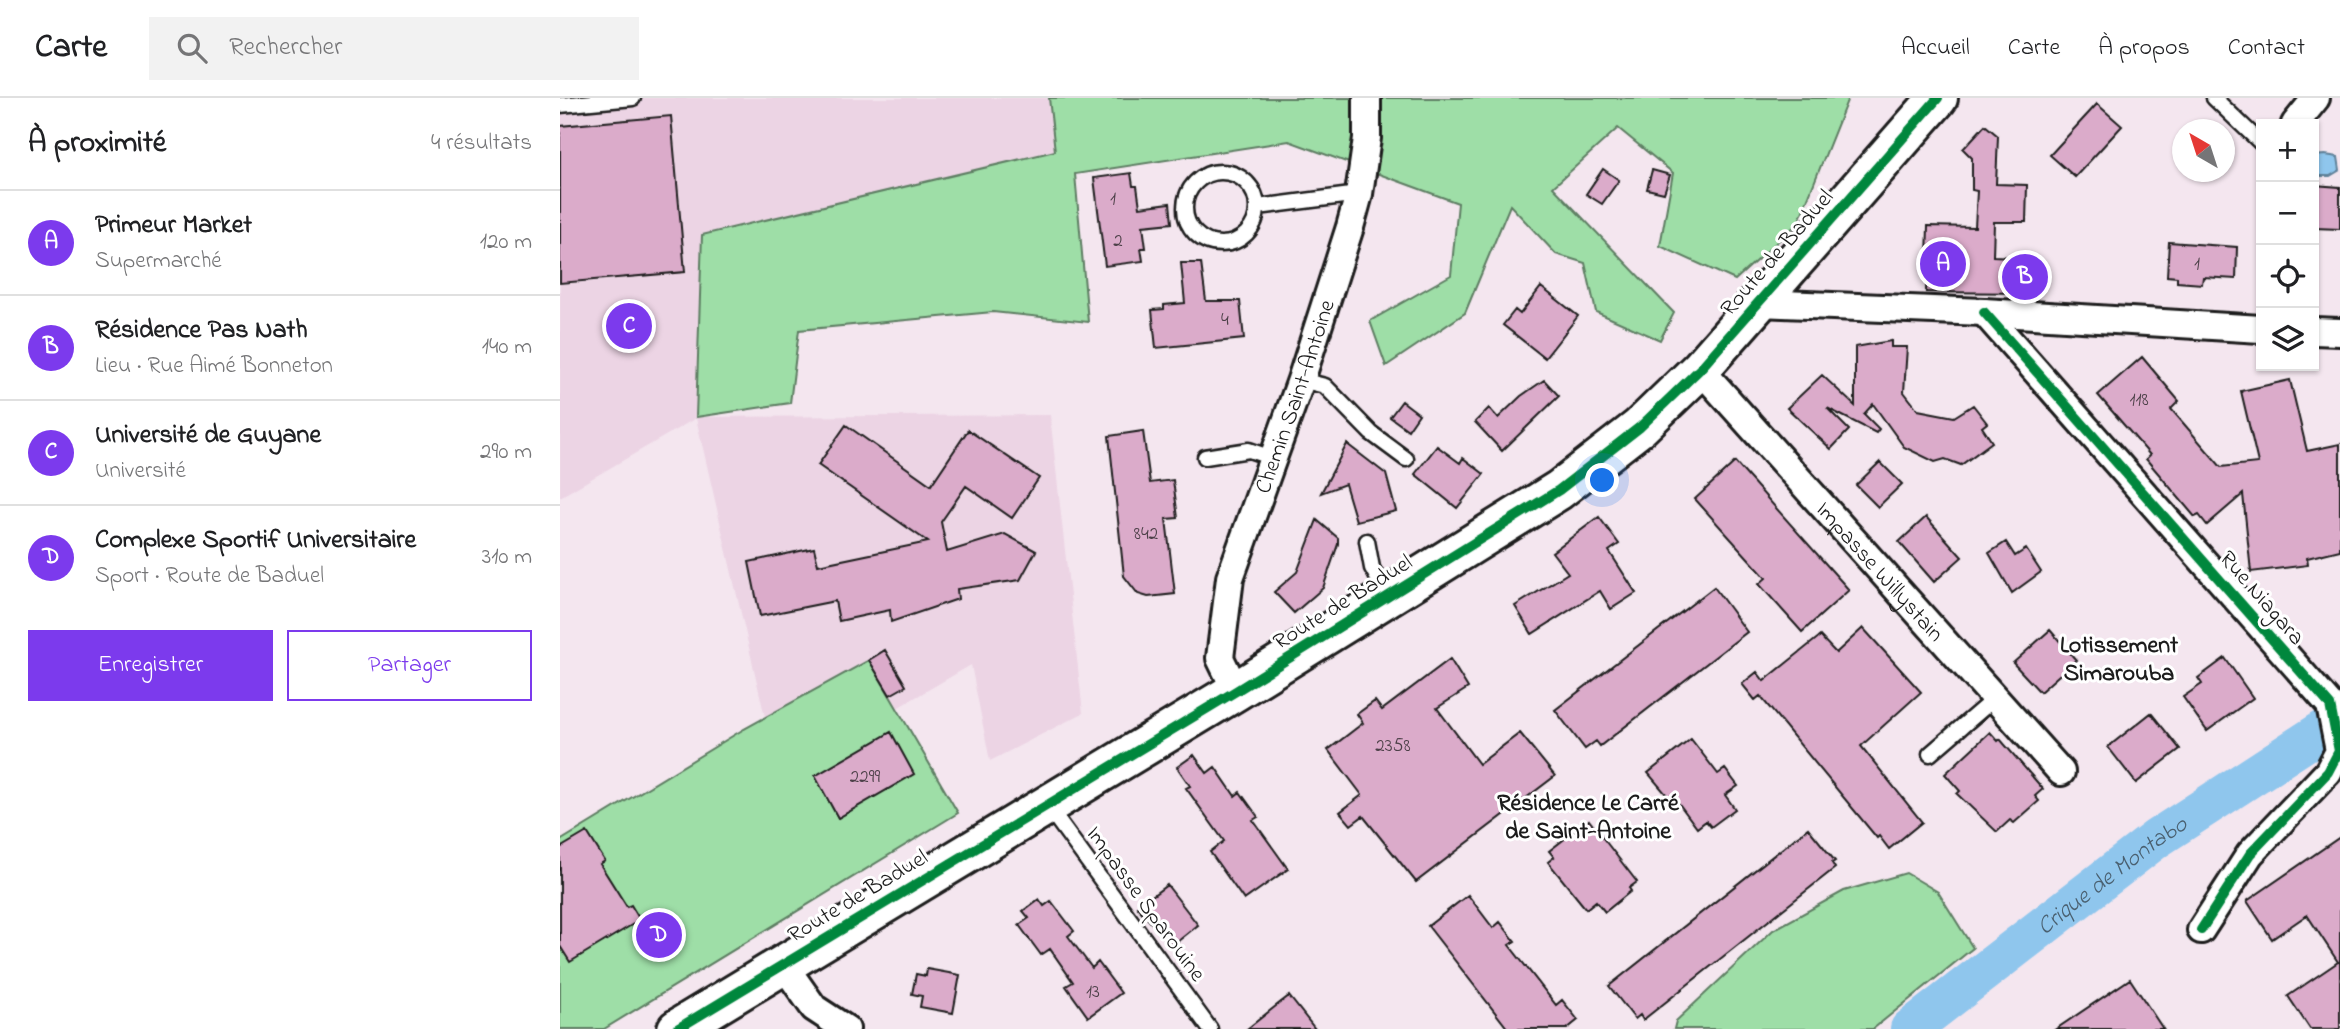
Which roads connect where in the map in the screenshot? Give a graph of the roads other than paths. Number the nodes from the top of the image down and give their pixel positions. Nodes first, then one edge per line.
1 (633, 98) edge
2 (1367, 98) edge
3 (1938, 98) edge
4 (2214, 98) edge
5 (2316, 98) edge
6 (560, 106) edge
7 (2299, 119) edge
8 (2256, 138) edge
9 (1359, 194) junction
10 (1258, 207) junction
11 (1760, 303) junction
12 (1984, 312) junction
13 (2256, 329) edge
14 (2319, 331) edge
15 (2340, 332) edge
16 (1700, 369) junction
17 (1301, 380) junction
18 (1205, 457) dead end
19 (1272, 457) junction
20 (1406, 459) dead end
21 (1367, 541) dead end
22 (1388, 597) junction
23 (1236, 691) junction
24 (1994, 698) junction
25 (1930, 754) dead end
26 (2061, 772) dead end
27 (1047, 805) junction
28 (2201, 930) dead end
29 (783, 964) junction
30 (677, 1029) edge
31 (846, 1029) edge
32 (1210, 1029) edge

1 - 6 lane
2 - 9 street, Chemin Saint-Antoine
3 - 11 main road, Route de Baduel
4 - 8 lane
5 - 7 street
9 - 10 lane
9 - 17 street, Chemin Saint-Antoine
10 - 10 lane
11 - 12 street
11 - 16 main road, Route de Baduel
12 - 13 street
12 - 28 street, Rue Niagara
14 - 15 street
16 - 22 main road, Route de Baduel
16 - 24 street, Impasse Willystain
17 - 19 street, Chemin Saint-Antoine
17 - 20 lane
18 - 19 lane
19 - 23 street, Chemin Saint-Antoine
21 - 22 lane
22 - 23 main road, Route de Baduel
23 - 27 main road, Route de Baduel
24 - 25 lane
24 - 26 street, Impasse Willystain
27 - 29 main road, Route de Baduel
27 - 32 lane, Impasse Sparouine
29 - 30 main road, Route de Baduel
29 - 31 street

